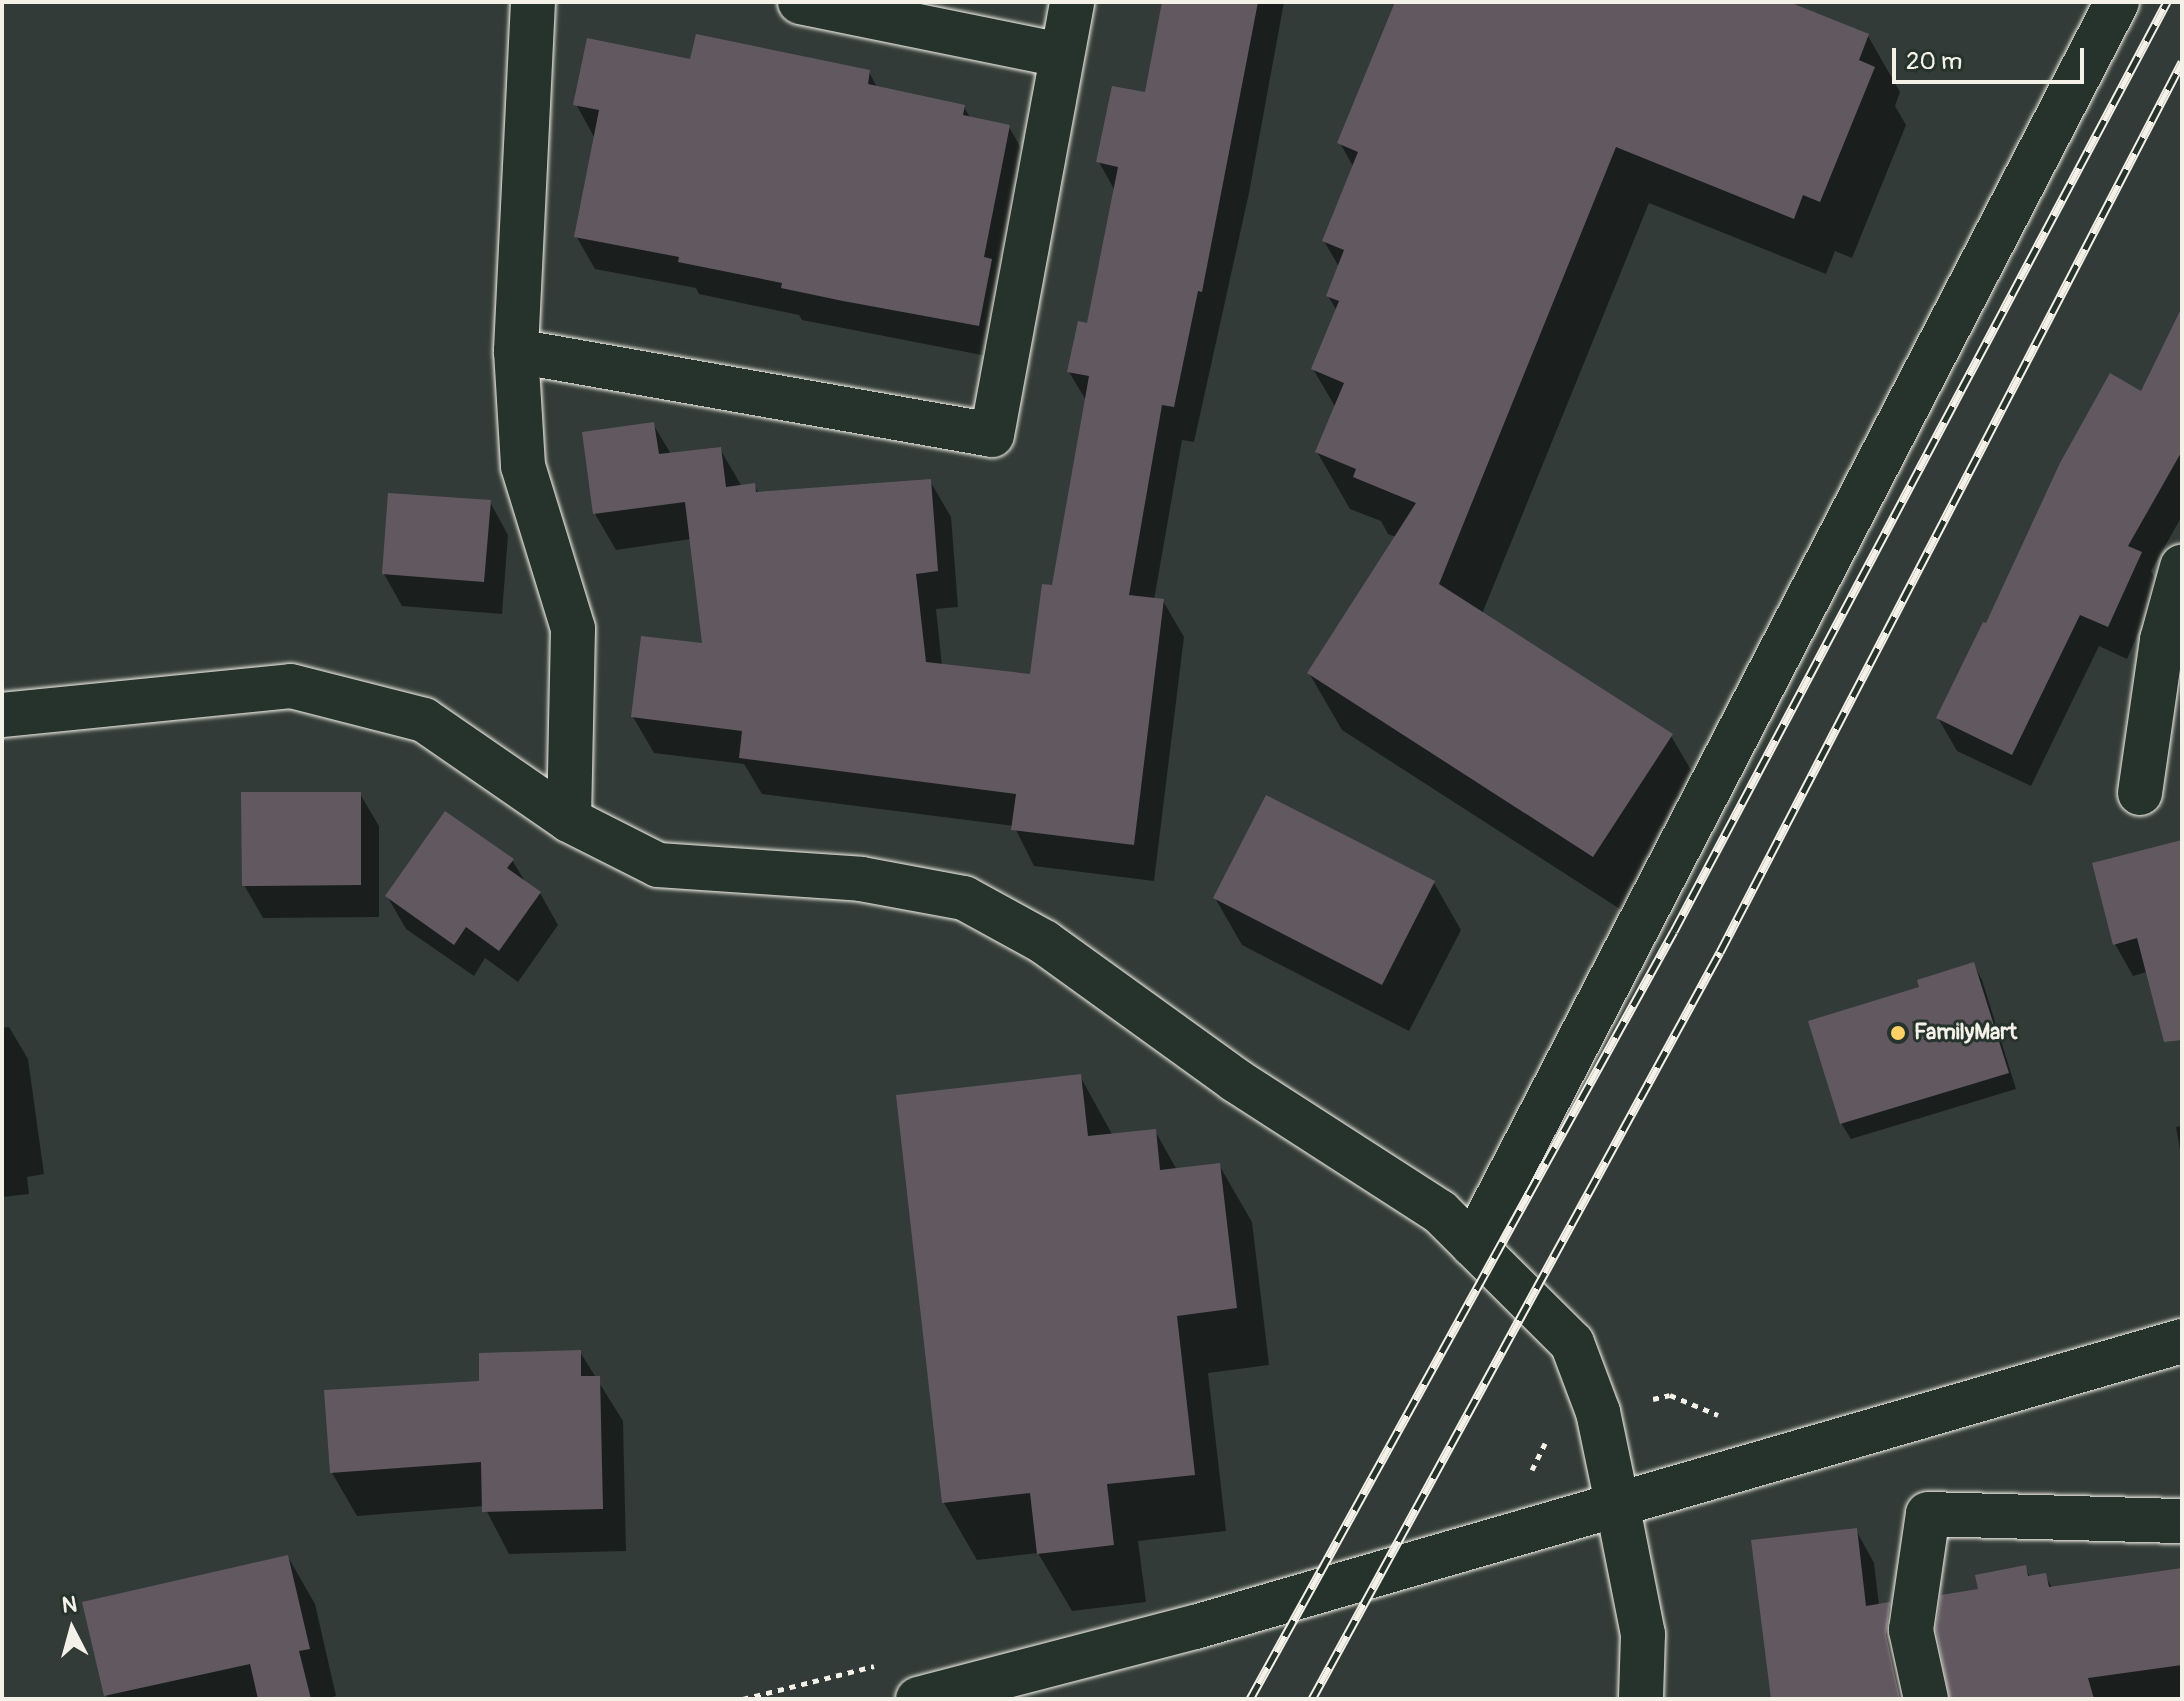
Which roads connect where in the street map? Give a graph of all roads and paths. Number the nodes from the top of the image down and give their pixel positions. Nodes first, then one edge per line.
1 (533, 2) edge
2 (800, 2) edge
3 (1072, 2) edge
4 (2117, 2) edge
5 (1061, 55) junction
6 (516, 351) junction
7 (2182, 567) edge
8 (2, 715) edge
9 (2140, 793) dead end
10 (569, 820) junction
11 (1473, 1245) junction
12 (2182, 1341) edge
13 (1617, 1503) junction
14 (2182, 1521) edge
15 (943, 1696) edge
16 (1641, 1699) edge
17 (1926, 1699) edge

1 - 6 street
2 - 5 street
3 - 5 street
4 - 11 street
5 - 6 street
6 - 10 street
7 - 9 street
8 - 10 street
10 - 11 street
11 - 13 street
12 - 13 street
13 - 15 street
13 - 16 street
14 - 17 street

